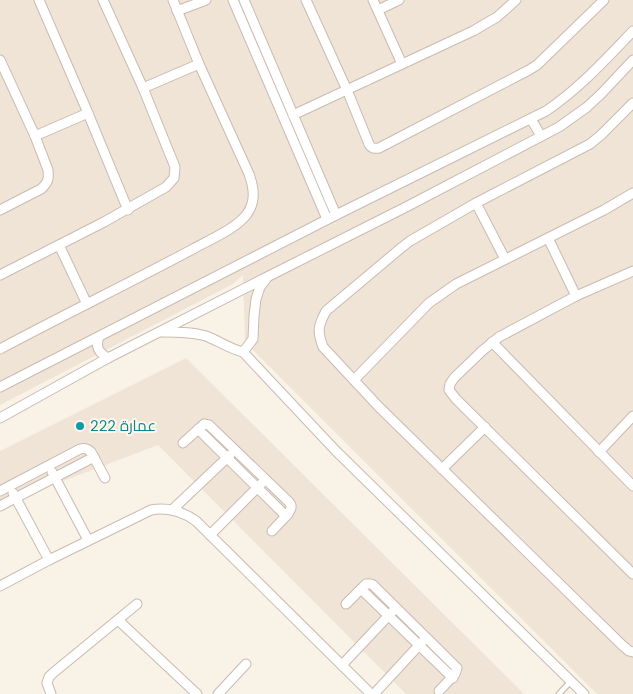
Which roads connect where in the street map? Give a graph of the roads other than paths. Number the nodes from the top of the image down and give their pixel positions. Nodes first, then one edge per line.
1 (38, 0) edge
2 (103, 0) edge
3 (173, 0) edge
4 (206, 0) edge
5 (233, 0) edge
6 (244, 0) edge
7 (306, 0) edge
8 (373, 0) edge
9 (399, 0) edge
10 (516, 0) edge
11 (604, 0) edge
12 (378, 10) junction
13 (177, 11) junction
14 (633, 31) edge
15 (268, 56) junction
16 (0, 60) edge
17 (258, 60) junction
18 (633, 60) edge
19 (199, 64) junction
20 (402, 64) junction
21 (143, 88) junction
22 (346, 90) junction
23 (633, 103) edge
24 (88, 113) junction
25 (293, 115) junction
26 (531, 119) junction
27 (35, 136) junction
28 (541, 136) junction
29 (633, 192) edge
30 (476, 203) junction
31 (0, 210) edge
32 (128, 210) junction
33 (336, 215) junction
34 (327, 219) junction
35 (548, 238) junction
36 (59, 245) junction
37 (505, 259) junction
38 (632, 274) edge
39 (0, 275) edge
40 (267, 277) junction
41 (576, 296) junction
42 (87, 304) junction
43 (160, 332) junction
44 (99, 337) junction
45 (492, 342) junction
46 (0, 349) edge
47 (243, 352) junction
48 (108, 358) junction
49 (354, 380) junction
50 (0, 387) edge
51 (633, 416) edge
52 (0, 418) edge
53 (485, 427) junction
54 (198, 429) junction
55 (183, 443) dead end
56 (235, 450) junction
57 (599, 452) junction
58 (94, 457) junction
59 (227, 458) junction
60 (48, 466) junction
61 (442, 468) junction
62 (55, 477) junction
63 (106, 478) dead end
64 (266, 480) junction
65 (10, 486) junction
66 (633, 486) edge
67 (258, 488) junction
68 (0, 491) edge
69 (15, 498) junction
70 (0, 506) edge
71 (172, 510) junction
72 (286, 516) junction
73 (272, 532) dead end
74 (210, 535) junction
75 (88, 540) junction
76 (49, 560) junction
77 (633, 574) edge
78 (0, 586) edge
79 (361, 589) junction
80 (137, 604) dead end
81 (346, 604) dead end
82 (396, 609) junction
83 (389, 616) junction
84 (118, 620) junction
85 (426, 638) junction
86 (419, 645) junction
87 (633, 652) edge
88 (246, 664) dead end
89 (342, 665) junction
90 (452, 678) junction
91 (571, 681) junction
92 (439, 691) dead end
93 (51, 694) edge
94 (197, 694) edge
95 (218, 694) edge
96 (373, 694) edge
97 (559, 694) edge
98 (584, 694) edge

1 - 24 street
2 - 21 street
3 - 13 street
4 - 13 street
5 - 17 street
6 - 15 street
7 - 22 street
8 - 12 street
9 - 12 street
10 - 20 street
11 - 22 street
12 - 20 street
13 - 19 street
14 - 26 street
15 - 17 street
15 - 25 street
16 - 27 street
17 - 34 street
18 - 28 street
19 - 21 street
19 - 42 street
20 - 22 street
21 - 32 street
22 - 25 street
23 - 30 street
24 - 27 street
24 - 32 street
25 - 33 street
26 - 28 street
26 - 33 street
27 - 31 street
28 - 40 street
29 - 35 street
30 - 37 street
30 - 49 street
32 - 36 street
33 - 34 street
34 - 44 street
35 - 37 street
35 - 41 street
36 - 39 street
36 - 42 street
37 - 49 street
38 - 41 street
40 - 43 street
40 - 47 street
41 - 45 street
42 - 46 street
43 - 47 street
43 - 48 street
44 - 48 street
44 - 50 street
45 - 53 street
45 - 57 street
47 - 91 street
48 - 52 street
49 - 61 street
51 - 57 street
53 - 61 street
53 - 77 street
54 - 55 street
54 - 56 street
54 - 59 street
56 - 59 street
56 - 64 street
57 - 66 street
58 - 60 street
58 - 62 street
58 - 63 street
59 - 67 street
59 - 71 street
60 - 62 street
60 - 65 street
61 - 87 street
62 - 69 street
62 - 75 street
64 - 67 street
64 - 72 street
65 - 68 street
65 - 69 street
67 - 72 street
67 - 74 street
69 - 70 street
69 - 76 street
71 - 74 street
71 - 75 street
72 - 73 street
74 - 89 street
75 - 76 street
76 - 78 street
79 - 81 street
79 - 82 street
79 - 83 street
80 - 84 street
82 - 83 street
82 - 85 street
83 - 86 street
83 - 89 street
84 - 93 street
84 - 94 street
85 - 86 street
85 - 90 street
86 - 90 street
86 - 96 street
88 - 95 street
89 - 96 street
90 - 92 street
91 - 97 lane
91 - 98 street

